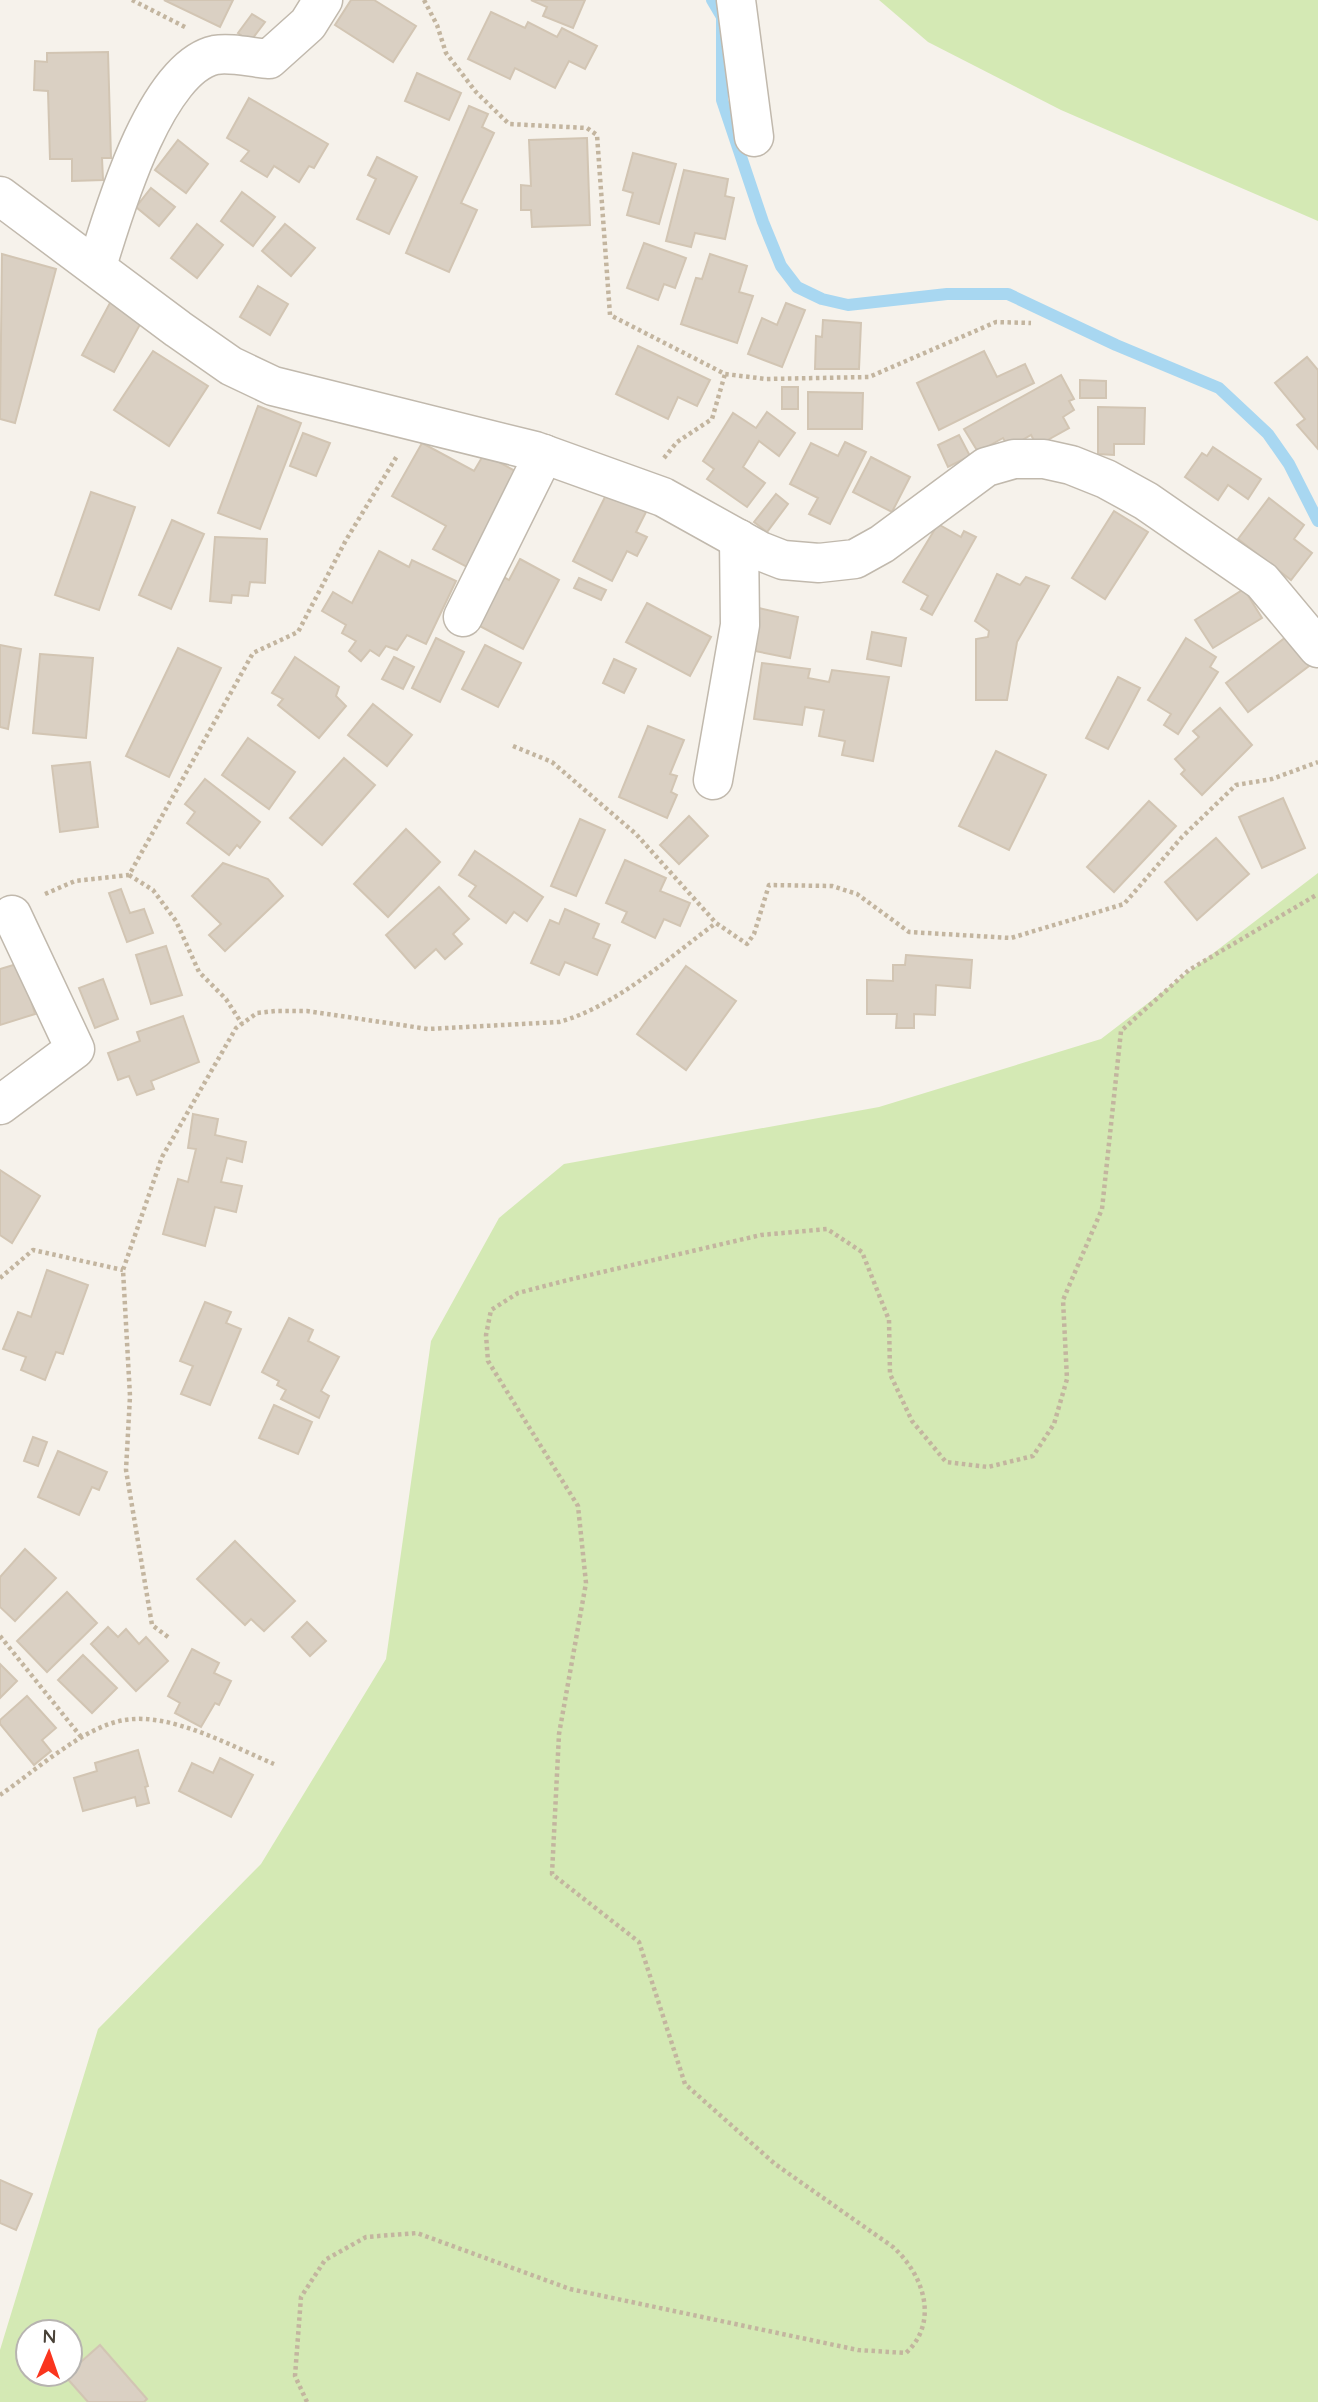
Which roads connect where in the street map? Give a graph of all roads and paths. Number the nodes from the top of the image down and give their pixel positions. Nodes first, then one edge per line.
1 (132, 0) edge
2 (323, 0) edge
3 (424, 0) edge
4 (736, 0) edge
5 (214, 55) junction
6 (754, 137) dead end
7 (0, 196) edge
8 (97, 266) junction
9 (1031, 323) dead end
10 (725, 374) junction
11 (418, 423) junction
12 (544, 454) junction
13 (639, 489) junction
14 (739, 539) junction
15 (463, 617) dead end
16 (1318, 648) edge
17 (513, 746) dead end
18 (1318, 762) edge
19 (713, 780) dead end
20 (129, 875) junction
21 (1318, 894) edge
22 (12, 915) joint
23 (716, 923) junction
24 (242, 1024) junction
25 (0, 1104) edge
26 (124, 1270) junction
27 (0, 1278) edge
28 (0, 1636) edge
29 (169, 1637) dead end
30 (82, 1738) junction
31 (274, 1764) dead end
32 (0, 1795) edge
33 (307, 2402) edge

1 - 5 path
2 - 5 street
3 - 10 path
4 - 6 street
5 - 8 street
7 - 8 street
8 - 11 street
9 - 10 path
10 - 13 path
11 - 12 street
11 - 20 path
12 - 13 street
12 - 15 street
13 - 14 street
14 - 16 street
14 - 19 street
17 - 23 path
18 - 23 path
20 - 22 path
20 - 24 path
21 - 33 path
22 - 25 street
23 - 24 path
24 - 26 path
26 - 27 path
26 - 29 path
28 - 30 path
30 - 31 path
30 - 32 path

